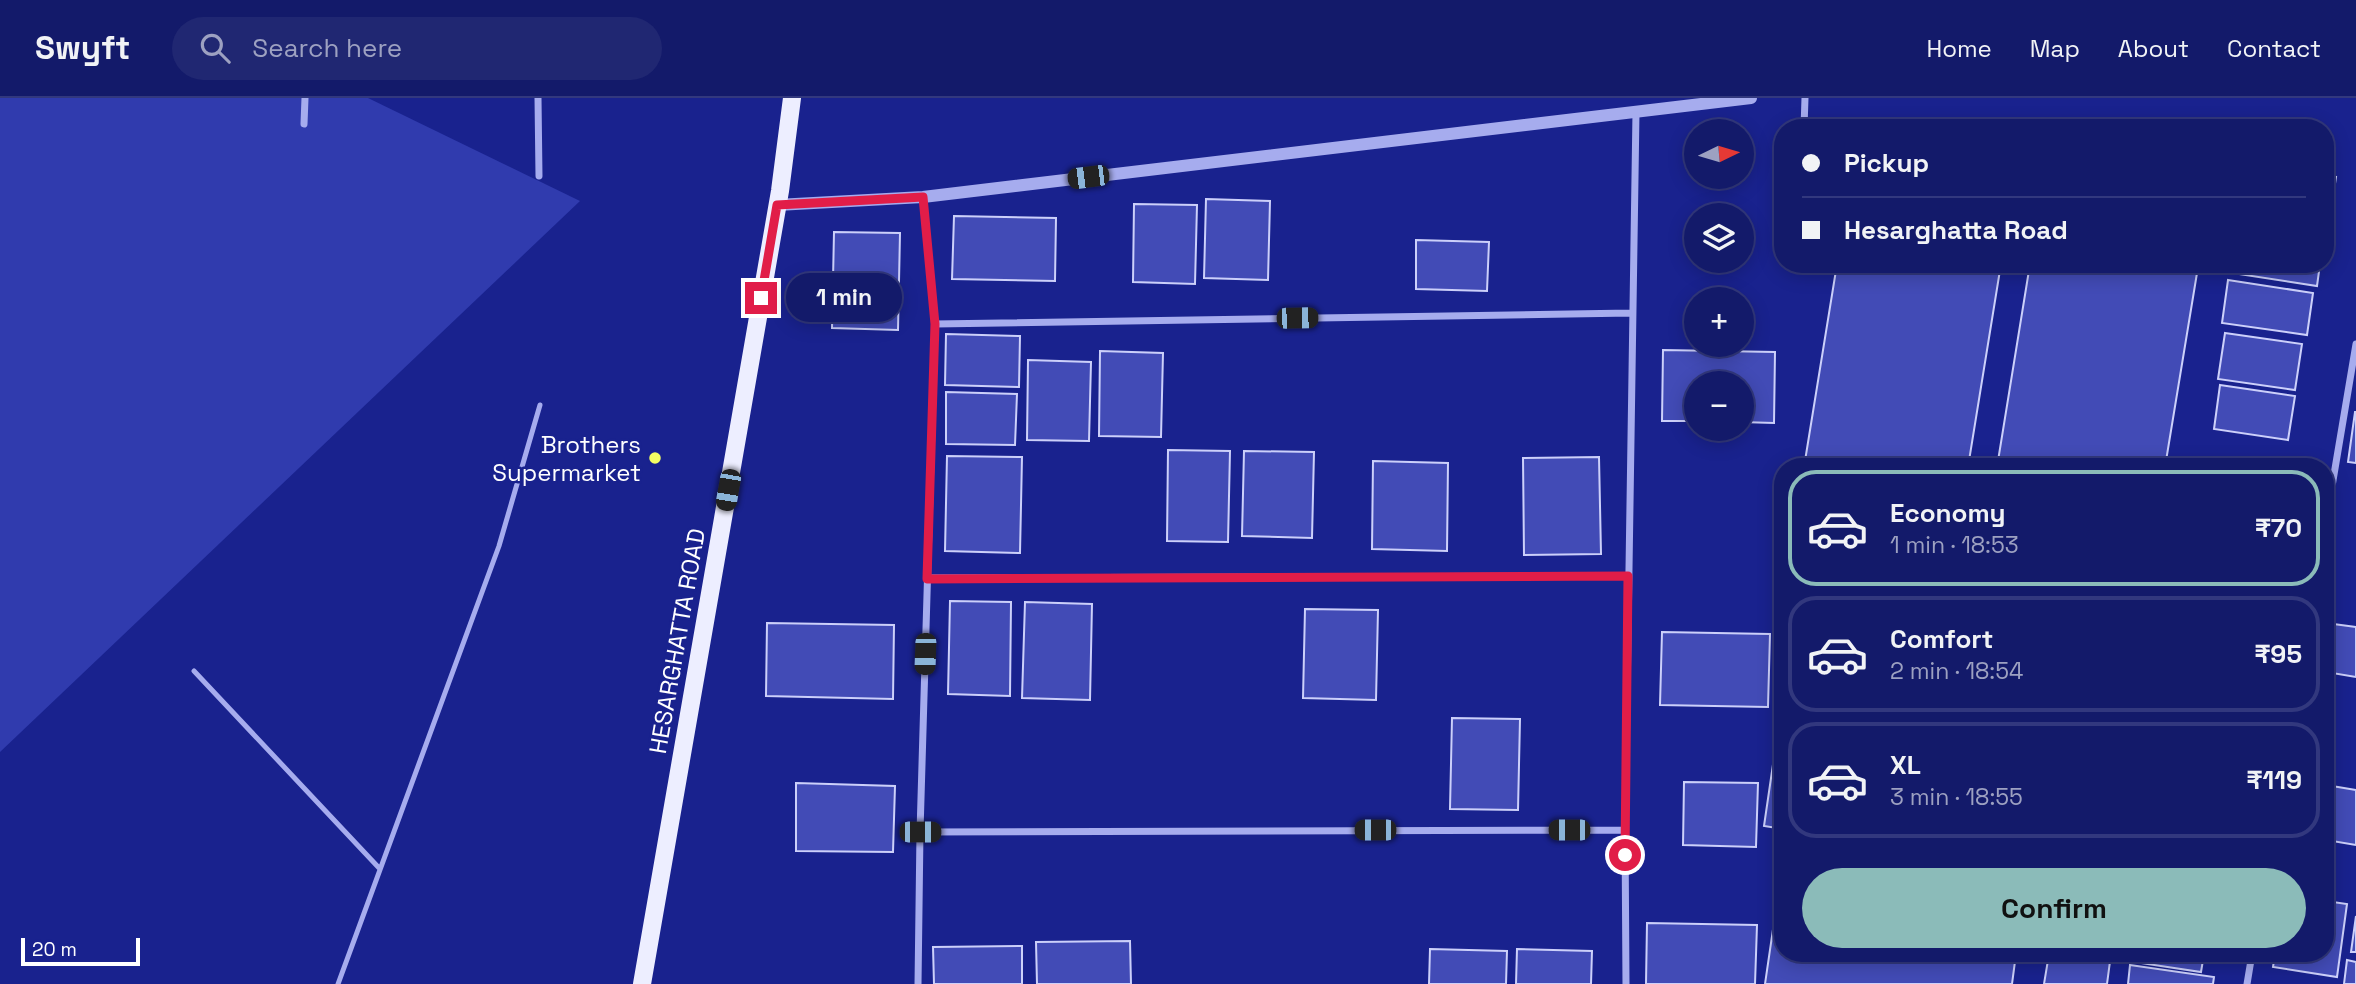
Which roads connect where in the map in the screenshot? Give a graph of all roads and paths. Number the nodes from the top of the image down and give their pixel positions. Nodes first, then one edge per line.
1 (305, 98) edge
2 (538, 98) edge
3 (792, 98) edge
4 (1751, 98) edge
5 (1805, 98) edge
6 (1636, 111) junction
7 (1804, 119) edge
8 (304, 124) dead end
9 (539, 176) dead end
10 (923, 197) junction
11 (777, 205) junction
12 (1631, 313) junction
13 (935, 324) junction
14 (2356, 344) edge
15 (540, 405) dead end
16 (2334, 475) edge
17 (1628, 576) junction
18 (927, 579) junction
19 (194, 671) dead end
20 (1625, 830) junction
21 (920, 832) junction
22 (380, 869) junction
23 (2251, 962) edge
24 (338, 984) edge
25 (642, 984) edge
26 (918, 984) edge
27 (1626, 984) edge
28 (2247, 984) edge

1 - 8 street
2 - 9 street
3 - 11 main road, HESARGHATTA ROAD
4 - 6 street
5 - 7 street
6 - 10 street
6 - 12 street
10 - 11 street
10 - 13 street
11 - 25 main road, HESARGHATTA ROAD
12 - 13 street
12 - 17 street
13 - 18 street
14 - 16 street
15 - 22 lane
17 - 18 street
17 - 20 street
18 - 21 street
19 - 22 lane
20 - 21 street
20 - 27 street
21 - 26 street
22 - 24 lane
23 - 28 street

